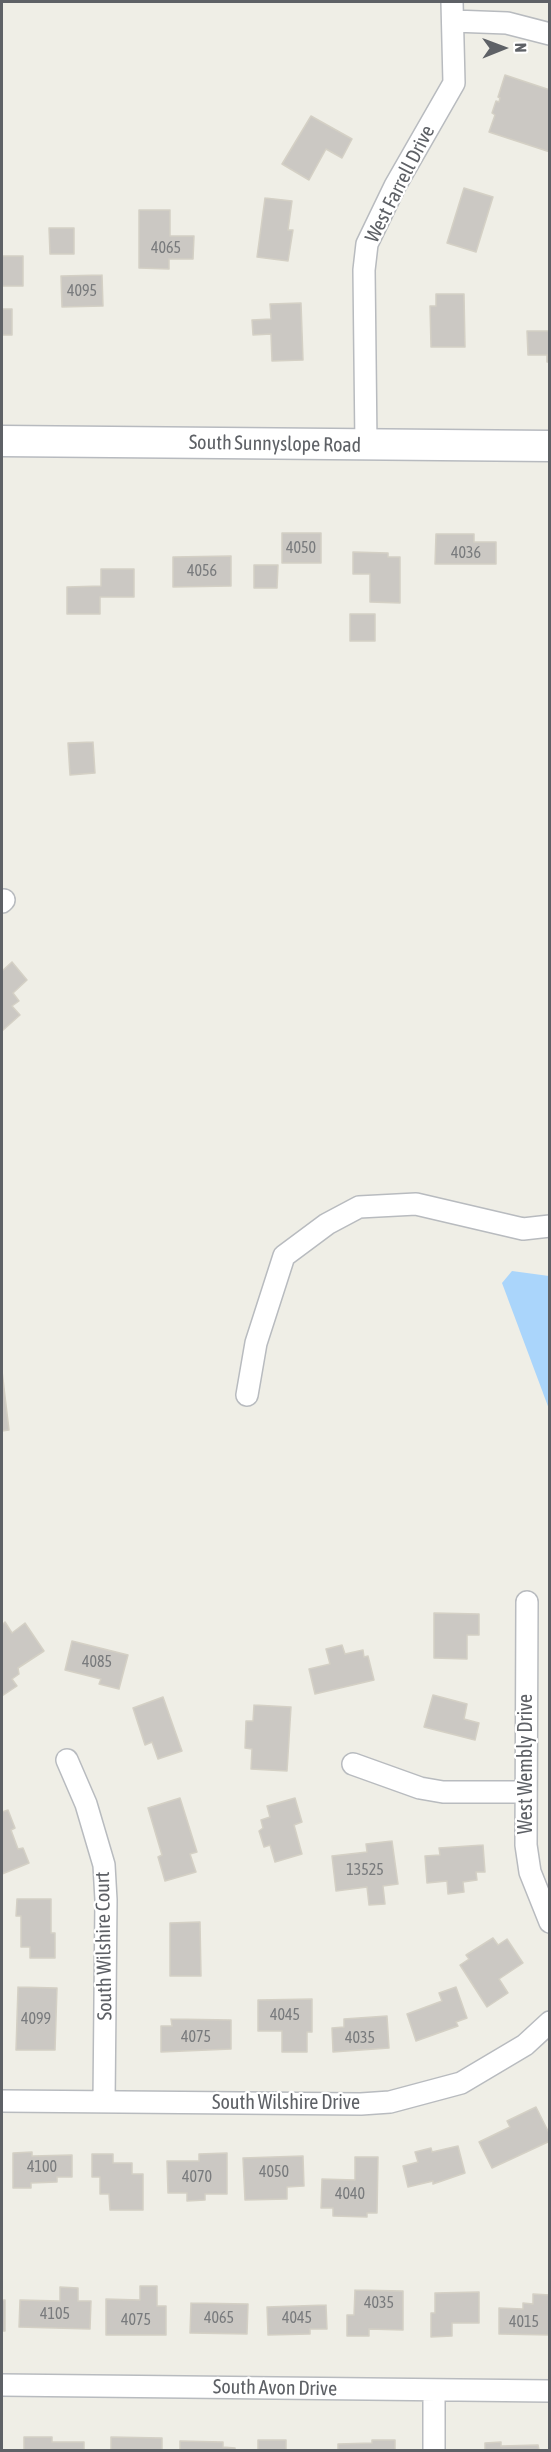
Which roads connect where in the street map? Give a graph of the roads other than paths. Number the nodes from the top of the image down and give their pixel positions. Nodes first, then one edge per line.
1 (452, 11) edge
2 (549, 34) edge
3 (2, 441) edge
4 (366, 445) junction
5 (549, 446) edge
6 (549, 1226) edge
7 (248, 1395) dead end
8 (527, 1602) dead end
9 (67, 1760) dead end
10 (353, 1764) dead end
11 (525, 1792) junction
12 (549, 1922) edge
13 (549, 2022) edge
14 (2, 2101) edge
15 (104, 2102) junction
16 (2, 2385) edge
17 (434, 2390) junction
18 (549, 2391) edge
19 (434, 2451) edge

1 - 2 street
1 - 4 street, West Farrell Drive
3 - 4 street, South Sunnyslope Road
4 - 5 street, South Sunnyslope Road
6 - 7 street
8 - 11 street, West Wembly Drive
9 - 15 street, South Wilshire Court
10 - 11 street
11 - 12 street, West Wembly Drive
13 - 15 street, South Wilshire Drive
14 - 15 street, South Wilshire Drive
16 - 17 street, South Avon Drive
17 - 18 street, South Avon Drive
17 - 19 street

